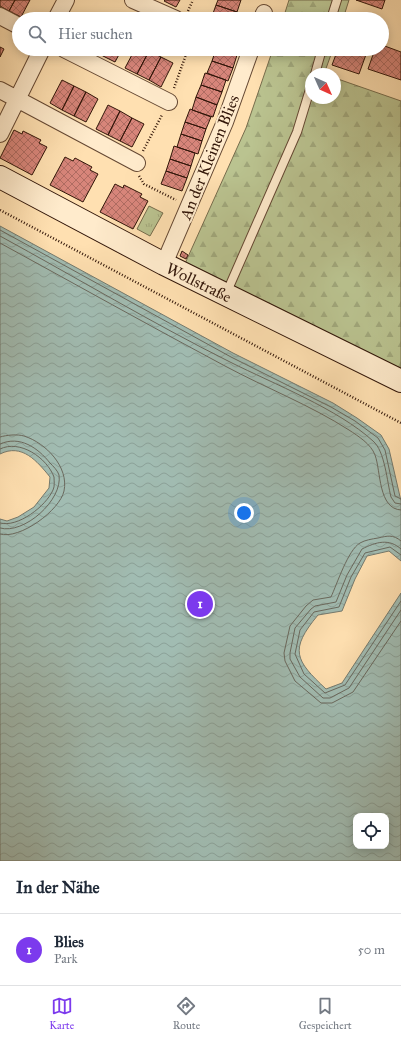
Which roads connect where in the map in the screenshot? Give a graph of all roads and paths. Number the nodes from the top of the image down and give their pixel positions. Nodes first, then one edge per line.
1 (66, 0) edge
2 (133, 0) edge
3 (337, 0) edge
4 (60, 12) edge
5 (160, 12) edge
6 (333, 12) edge
7 (0, 16) edge
8 (12, 22) edge
9 (38, 56) edge
10 (78, 56) edge
11 (185, 56) edge
12 (249, 56) edge
13 (320, 56) edge
14 (317, 68) edge
15 (0, 90) edge
16 (17, 99) junction
17 (169, 102) junction
18 (306, 104) edge
19 (0, 134) edge
20 (137, 162) junction
21 (0, 177) edge
22 (189, 207) junction
23 (0, 210) edge
24 (164, 264) junction
25 (226, 295) junction
26 (401, 381) edge
27 (401, 423) edge

1 - 4 street
2 - 5 street
3 - 6 lane
7 - 8 street
9 - 16 street
10 - 17 street
11 - 17 path
12 - 22 street, An der Kleinen Blies
13 - 14 lane
15 - 16 street
16 - 19 street
16 - 20 street
17 - 20 path
18 - 25 lane
20 - 22 path
21 - 24 street, Wollstraße
22 - 24 street, An der Kleinen Blies
23 - 27 path
24 - 25 street, Wollstraße
25 - 26 street, Wollstraße

